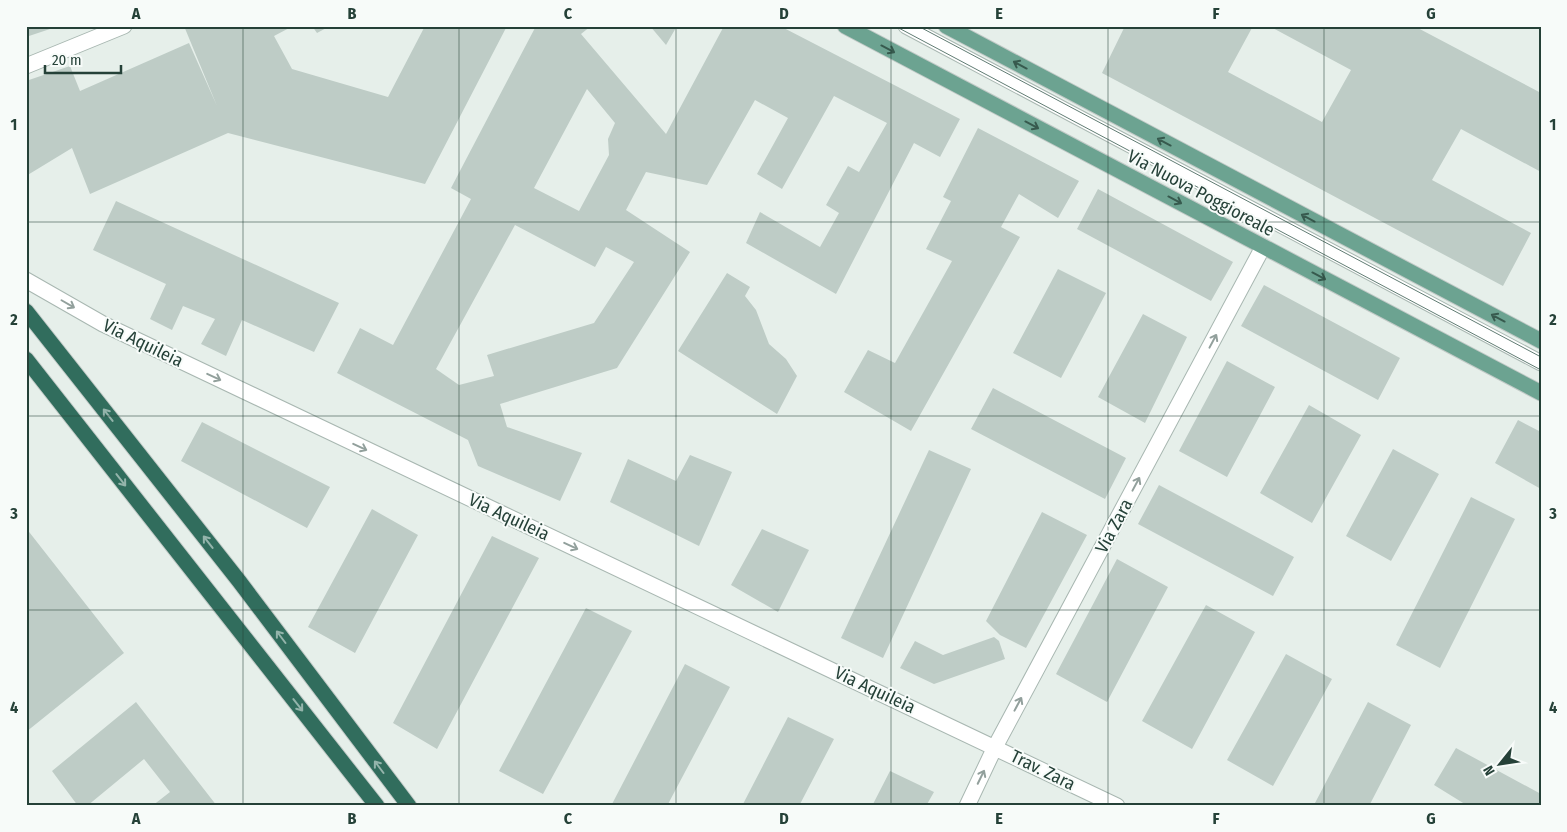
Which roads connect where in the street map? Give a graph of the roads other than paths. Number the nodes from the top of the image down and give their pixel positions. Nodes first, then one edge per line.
1 (124, 26) edge
2 (845, 26) edge
3 (906, 26) edge
4 (946, 26) edge
5 (26, 66) edge
6 (1263, 246) junction
7 (26, 280) edge
8 (26, 311) edge
9 (1541, 341) edge
10 (26, 359) edge
11 (1541, 363) edge
12 (1541, 392) edge
13 (995, 747) junction
14 (377, 806) edge
15 (409, 806) edge
16 (967, 806) edge
17 (1117, 806) edge

1 - 5 street
2 -> 6 main road, Via Nuova Poggioreale
3 - 11 street
9 -> 4 main road, Via Nuova Poggioreale
6 -> 12 main road, Via Nuova Poggioreale
13 -> 6 street, Via Zara
7 -> 13 street, Via Aquileia
15 -> 8 highway
10 -> 14 highway
16 -> 13 street, Via Zara
13 - 17 street, Trav. Zara

